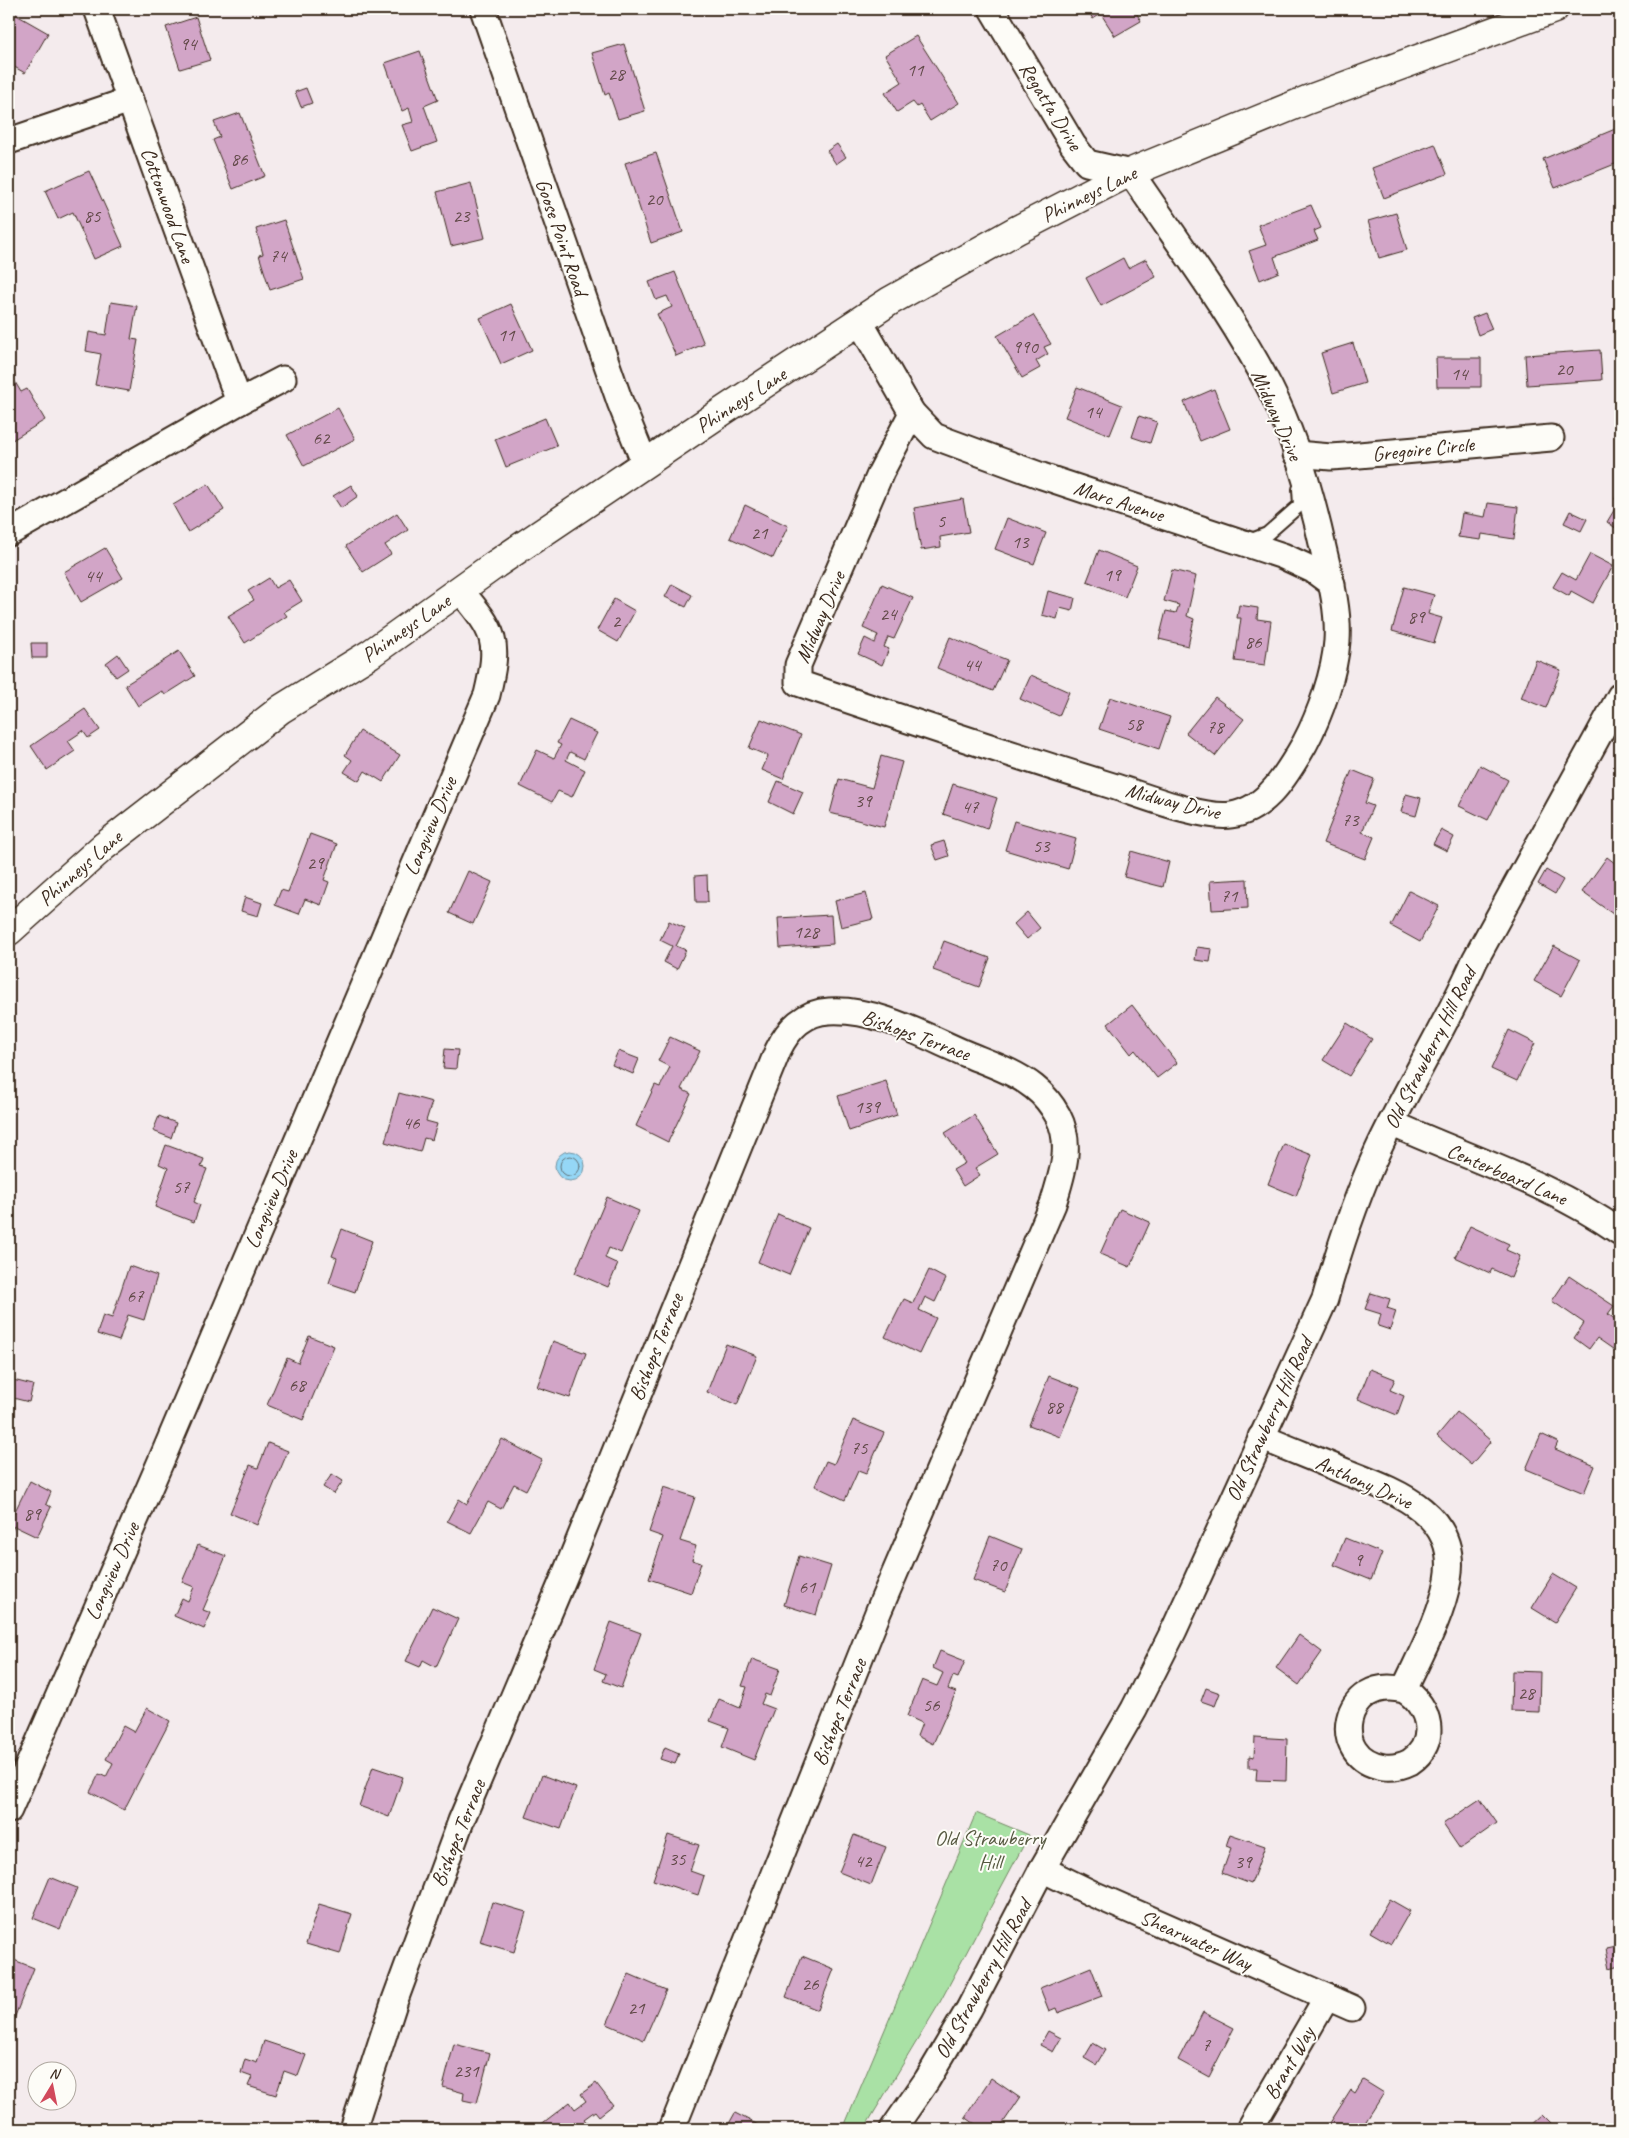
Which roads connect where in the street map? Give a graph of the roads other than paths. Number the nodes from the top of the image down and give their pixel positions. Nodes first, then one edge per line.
1 (97, 9) edge
2 (483, 9) edge
3 (992, 9) edge
4 (1554, 9) edge
5 (130, 100) junction
6 (9, 141) edge
7 (1131, 173) junction
8 (860, 322) junction
9 (283, 378) dead end
10 (239, 402) junction
11 (912, 413) junction
12 (1551, 438) dead end
13 (1296, 454) junction
14 (645, 464) junction
15 (9, 533) edge
16 (1244, 543) junction
17 (1332, 584) junction
18 (460, 590) junction
19 (1620, 696) edge
20 (9, 931) edge
21 (1391, 1123) junction
22 (1620, 1232) edge
23 (1261, 1437) junction
24 (1404, 1690) dead end
25 (9, 1810) edge
26 (1042, 1869) junction
27 (1327, 1998) junction
28 (1352, 2008) dead end
29 (353, 2129) edge
30 (672, 2129) edge
31 (893, 2129) edge
32 (1250, 2129) edge

1 - 5 street, Cottonwood Lane
2 - 14 street, Goose Point Road
3 - 7 street, Regatta Drive
4 - 7 main road, Phinneys Lane
5 - 6 street
5 - 10 street, Cottonwood Lane
7 - 8 main road, Phinneys Lane
7 - 13 street, Midway Drive
8 - 11 street
8 - 14 main road, Phinneys Lane
9 - 10 street
10 - 15 street
11 - 16 street, Marc Avenue
11 - 17 street, Midway Drive
12 - 13 street, Gregoire Circle
13 - 16 lane
13 - 17 street, Midway Drive
14 - 18 main road, Phinneys Lane
16 - 17 street, Marc Avenue
18 - 20 main road, Phinneys Lane
18 - 25 street, Longview Drive
19 - 21 street, Old Strawberry Hill Road
21 - 22 street, Centerboard Lane
21 - 23 street, Old Strawberry Hill Road
23 - 24 street, Anthony Drive
23 - 26 street, Old Strawberry Hill Road
26 - 27 street, Shearwater Way
26 - 31 street, Old Strawberry Hill Road
27 - 28 street, Shearwater Way
27 - 32 street, Brant Way
29 - 30 street, Bishops Terrace

